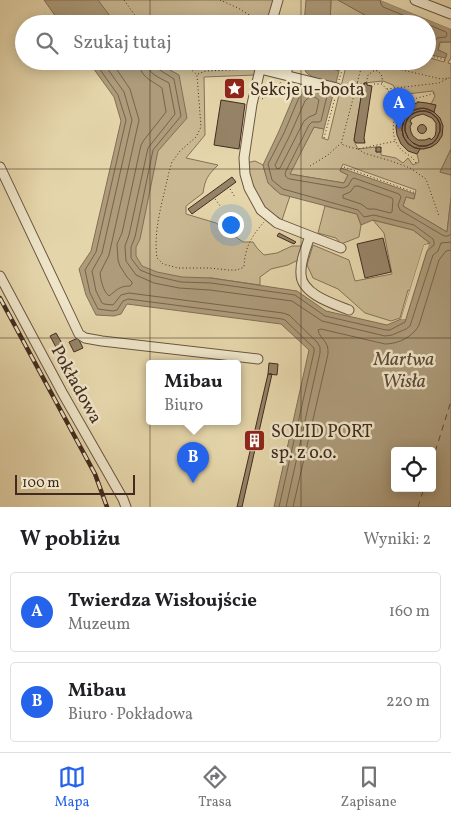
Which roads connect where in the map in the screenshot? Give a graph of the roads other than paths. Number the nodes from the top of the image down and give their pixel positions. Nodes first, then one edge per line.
1 (278, 0) edge
2 (415, 0) edge
3 (451, 14) edge
4 (273, 15) edge
5 (260, 70) edge
6 (274, 70) edge
7 (287, 70) edge
8 (287, 75) junction
9 (337, 88) road end
10 (0, 168) edge
11 (310, 236) junction
12 (341, 248) dead end
13 (0, 276) edge
14 (349, 310) dead end
15 (258, 359) dead end
16 (126, 507) edge

1 - 4 street
2 - 3 street
5 - 11 street
6 - 8 street
7 - 8 street
8 - 9 street
10 - 15 street
11 - 12 street
11 - 14 street
13 - 16 street, Pokładowa

